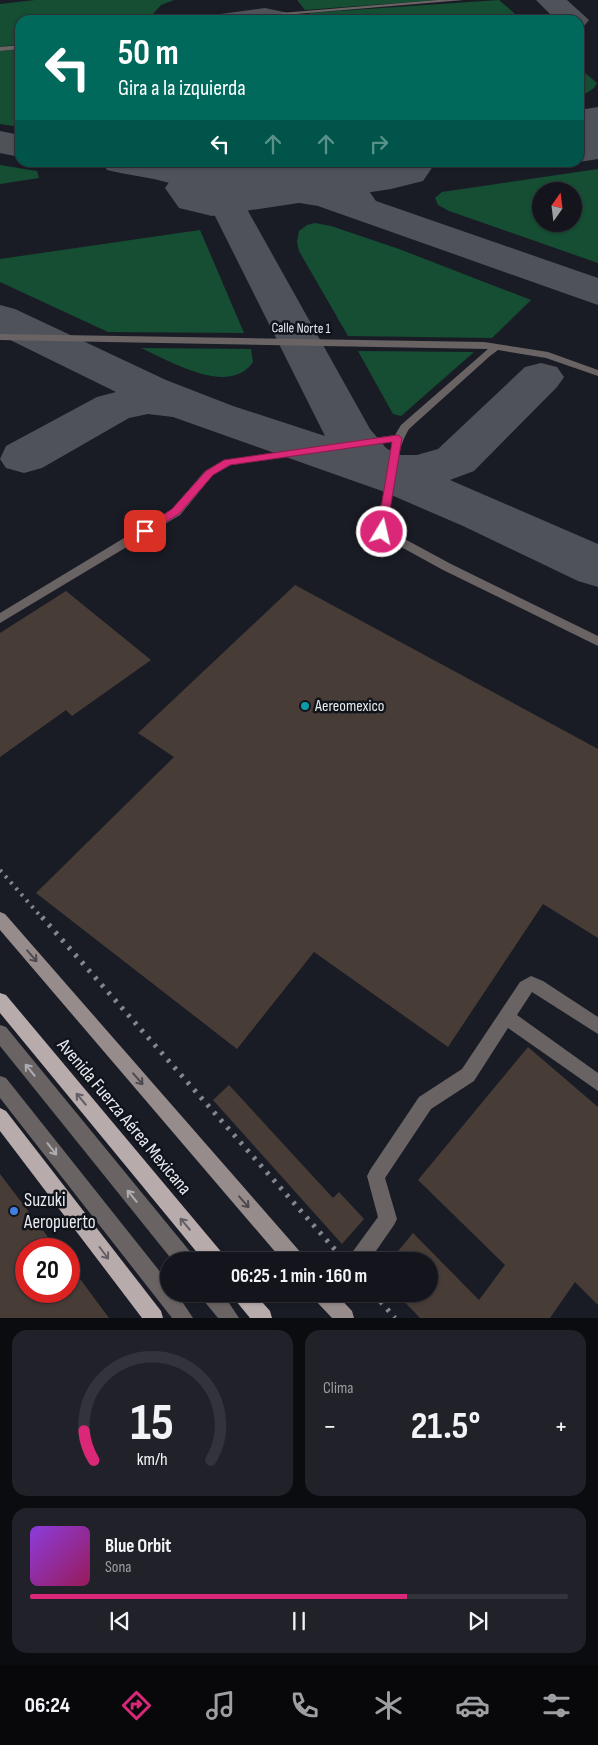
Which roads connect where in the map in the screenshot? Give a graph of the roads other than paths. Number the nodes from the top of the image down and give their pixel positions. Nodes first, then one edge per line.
1 (461, 0) edge
2 (284, 13) dead end
3 (15, 48) edge
4 (0, 49) edge
5 (0, 337) edge
6 (498, 346) junction
7 (598, 373) edge
8 (398, 438) junction
9 (382, 532) junction
10 (368, 545) dead end
11 (0, 619) edge
12 (598, 641) edge
13 (0, 919) edge
14 (0, 1001) edge
15 (506, 1017) junction
16 (598, 1026) edge
17 (0, 1033) edge
18 (598, 1083) edge
19 (0, 1084) edge
20 (0, 1117) edge
21 (178, 1252) edge
22 (209, 1252) edge
23 (287, 1252) edge
24 (365, 1252) edge
25 (217, 1302) edge
26 (249, 1302) edge
27 (332, 1302) edge
28 (154, 1318) edge
29 (184, 1318) edge
30 (230, 1318) edge
31 (262, 1318) edge
32 (344, 1318) edge

1 - 2 lane
3 - 4 lane
5 - 6 lane, Calle Norte 1
6 - 7 lane, Calle Norte 1
6 - 8 lane
8 - 9 lane
8 - 11 lane
9 - 10 lane
9 - 12 lane
13 -> 23 street
22 -> 14 main road, Avenida Fuerza Aérea Mexicana
15 - 16 lane
15 - 18 lane
15 - 24 lane
21 -> 17 lane
19 -> 29 lane
20 -> 28 main road
25 - 30 lane
26 - 31 main road
27 - 32 street

